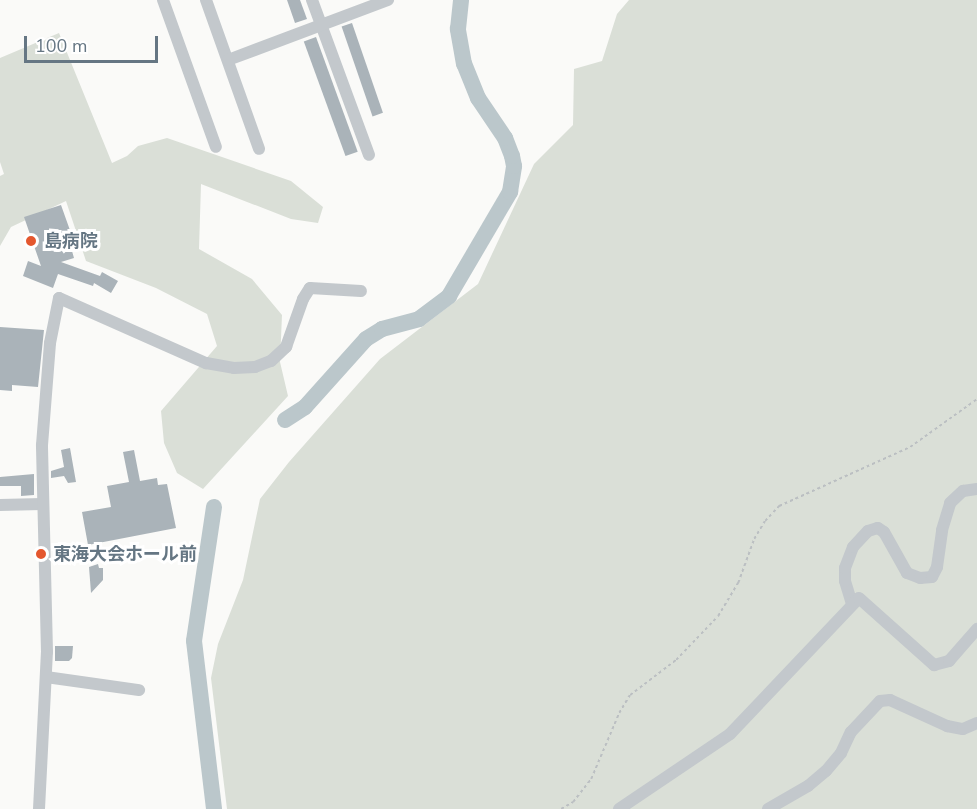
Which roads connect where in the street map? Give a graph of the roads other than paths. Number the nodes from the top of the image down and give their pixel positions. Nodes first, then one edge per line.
1 (163, 0) edge
2 (206, 0) edge
3 (312, 0) edge
4 (388, 0) edge
5 (321, 26) junction
6 (228, 60) junction
7 (216, 147) dead end
8 (259, 149) dead end
9 (369, 155) dead end
10 (361, 291) dead end
11 (977, 489) edge
12 (42, 504) junction
13 (0, 505) edge
14 (852, 604) junction
15 (977, 629) edge
16 (46, 677) junction
17 (139, 690) dead end
18 (977, 723) edge
19 (39, 809) edge
20 (619, 809) edge
21 (768, 809) edge

1 - 7 street
2 - 6 street
3 - 5 street
4 - 5 street
5 - 6 street
5 - 9 street
6 - 8 street
10 - 12 street
11 - 14 street
12 - 13 street
12 - 16 street
14 - 15 street
14 - 20 street
16 - 17 street
16 - 19 street
18 - 21 street

